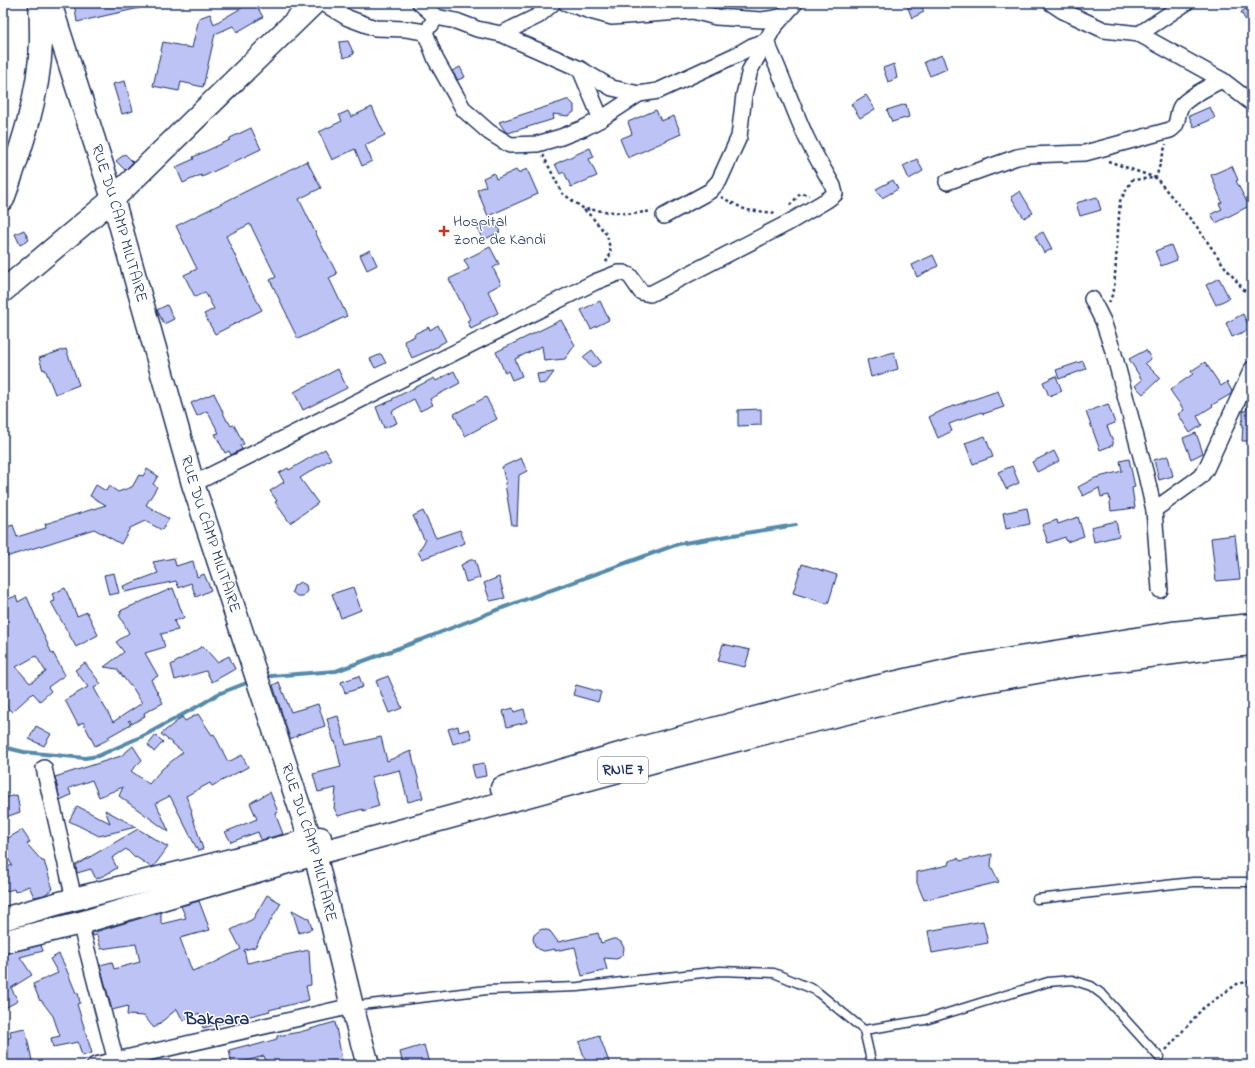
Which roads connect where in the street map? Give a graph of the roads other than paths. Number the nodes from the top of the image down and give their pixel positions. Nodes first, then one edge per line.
1 (40, 3) edge
2 (50, 3) edge
3 (314, 3) edge
4 (323, 3) edge
5 (420, 3) edge
6 (553, 3) edge
7 (566, 3) edge
8 (795, 3) edge
9 (1051, 3) edge
10 (1186, 3) edge
11 (436, 17) junction
12 (782, 17) junction
13 (425, 32) junction
14 (501, 34) junction
15 (1139, 34) junction
16 (766, 41) junction
17 (580, 69) junction
18 (1222, 80) junction
19 (639, 94) junction
20 (1252, 103) edge
21 (601, 119) junction
22 (947, 182) dead end
23 (3, 199) edge
24 (113, 199) junction
25 (671, 212) road end
26 (3, 291) edge
27 (1092, 299) dead end
28 (1252, 369) edge
29 (193, 484) junction
30 (1154, 510) junction
31 (1160, 590) dead end
32 (1252, 625) edge
33 (1252, 644) edge
34 (44, 768) dead end
35 (313, 847) junction
36 (1252, 882) edge
37 (74, 899) junction
38 (1037, 899) dead end
39 (3, 919) edge
40 (80, 922) junction
41 (3, 942) edge
42 (352, 1006) junction
43 (864, 1030) junction
44 (1159, 1057) road end
45 (116, 1062) edge
46 (95, 1065) edge
47 (368, 1065) edge
48 (872, 1065) edge

1 - 23 main road
2 - 24 main road, RUE DU CAMP MILITAIRE
3 - 24 main road
4 - 13 street
5 - 11 street
6 - 14 street
7 - 12 street
8 - 12 street
9 - 15 street
10 - 15 street
11 - 13 street
11 - 14 street
12 - 16 street
13 - 21 street
14 - 17 street
15 - 18 street
16 - 19 street
16 - 25 street
16 - 29 street
17 - 19 street
17 - 21 street
18 - 20 street
18 - 22 street
19 - 21 street
24 - 26 main road
24 - 29 main road, RUE DU CAMP MILITAIRE
27 - 30 street
28 - 30 street
29 - 35 main road, RUE DU CAMP MILITAIRE
30 - 31 street
32 - 35 main road, RNIE 7
33 - 35 main road, RNIE 7
34 - 37 street
35 - 37 main road, RNIE 7
35 - 40 main road, RNIE 7
35 - 42 main road, RUE DU CAMP MILITAIRE
36 - 38 lane
37 - 39 main road, RNIE 7
40 - 41 main road, RNIE 7
40 - 45 street
42 - 43 lane
42 - 45 street
42 - 47 main road, RUE DU CAMP MILITAIRE
43 - 44 lane
43 - 48 lane
45 - 46 street

